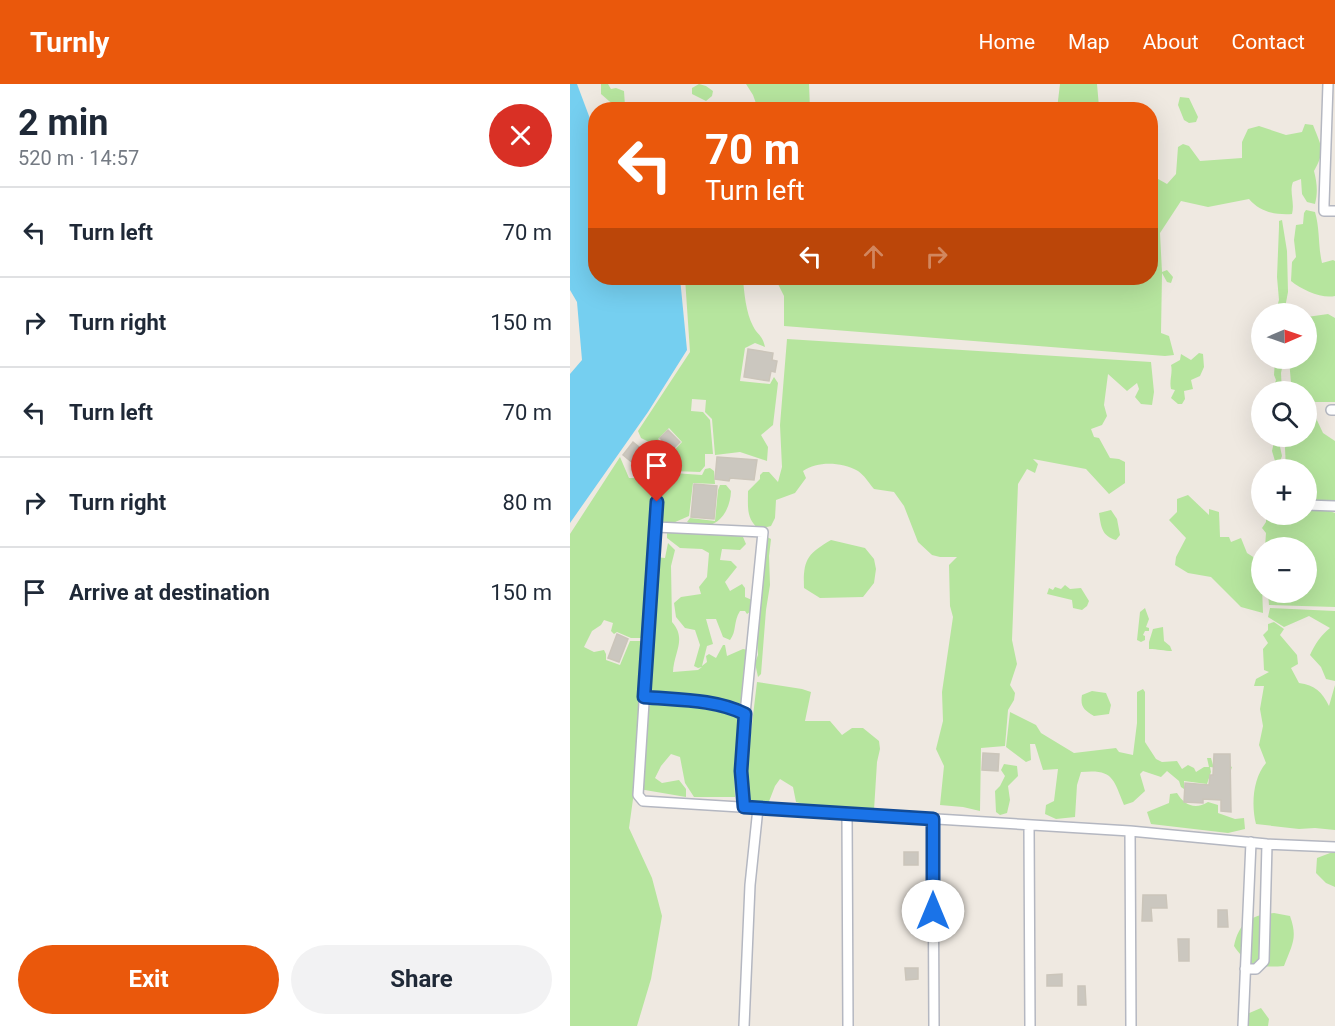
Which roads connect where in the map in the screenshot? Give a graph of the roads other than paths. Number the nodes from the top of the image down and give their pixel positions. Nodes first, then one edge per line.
1 (1328, 84) edge
2 (1330, 142) edge
3 (1335, 211) edge
4 (657, 502) dead end
5 (1317, 505) edge
6 (1335, 506) edge
7 (656, 527) junction
8 (644, 697) junction
9 (745, 714) junction
10 (744, 807) junction
11 (758, 808) junction
12 (847, 814) junction
13 (933, 819) junction
14 (1029, 825) junction
15 (1130, 831) junction
16 (1251, 842) junction
17 (1267, 844) junction
18 (1335, 847) edge
19 (1245, 969) junction
20 (744, 1026) edge
21 (848, 1026) edge
22 (934, 1026) edge
23 (1030, 1026) edge
24 (1131, 1026) edge
25 (1243, 1026) edge

1 - 2 street
2 - 3 street
4 - 7 street
5 - 6 street
7 - 8 street
7 - 9 street
8 - 9 street
8 - 10 street
9 - 10 street
10 - 11 street
11 - 12 street
11 - 20 street
12 - 13 street
12 - 21 street
13 - 14 street
13 - 22 street
14 - 15 street
14 - 23 street
15 - 16 street
15 - 24 street
16 - 17 street
16 - 19 street
17 - 18 street
17 - 19 street
19 - 25 street

